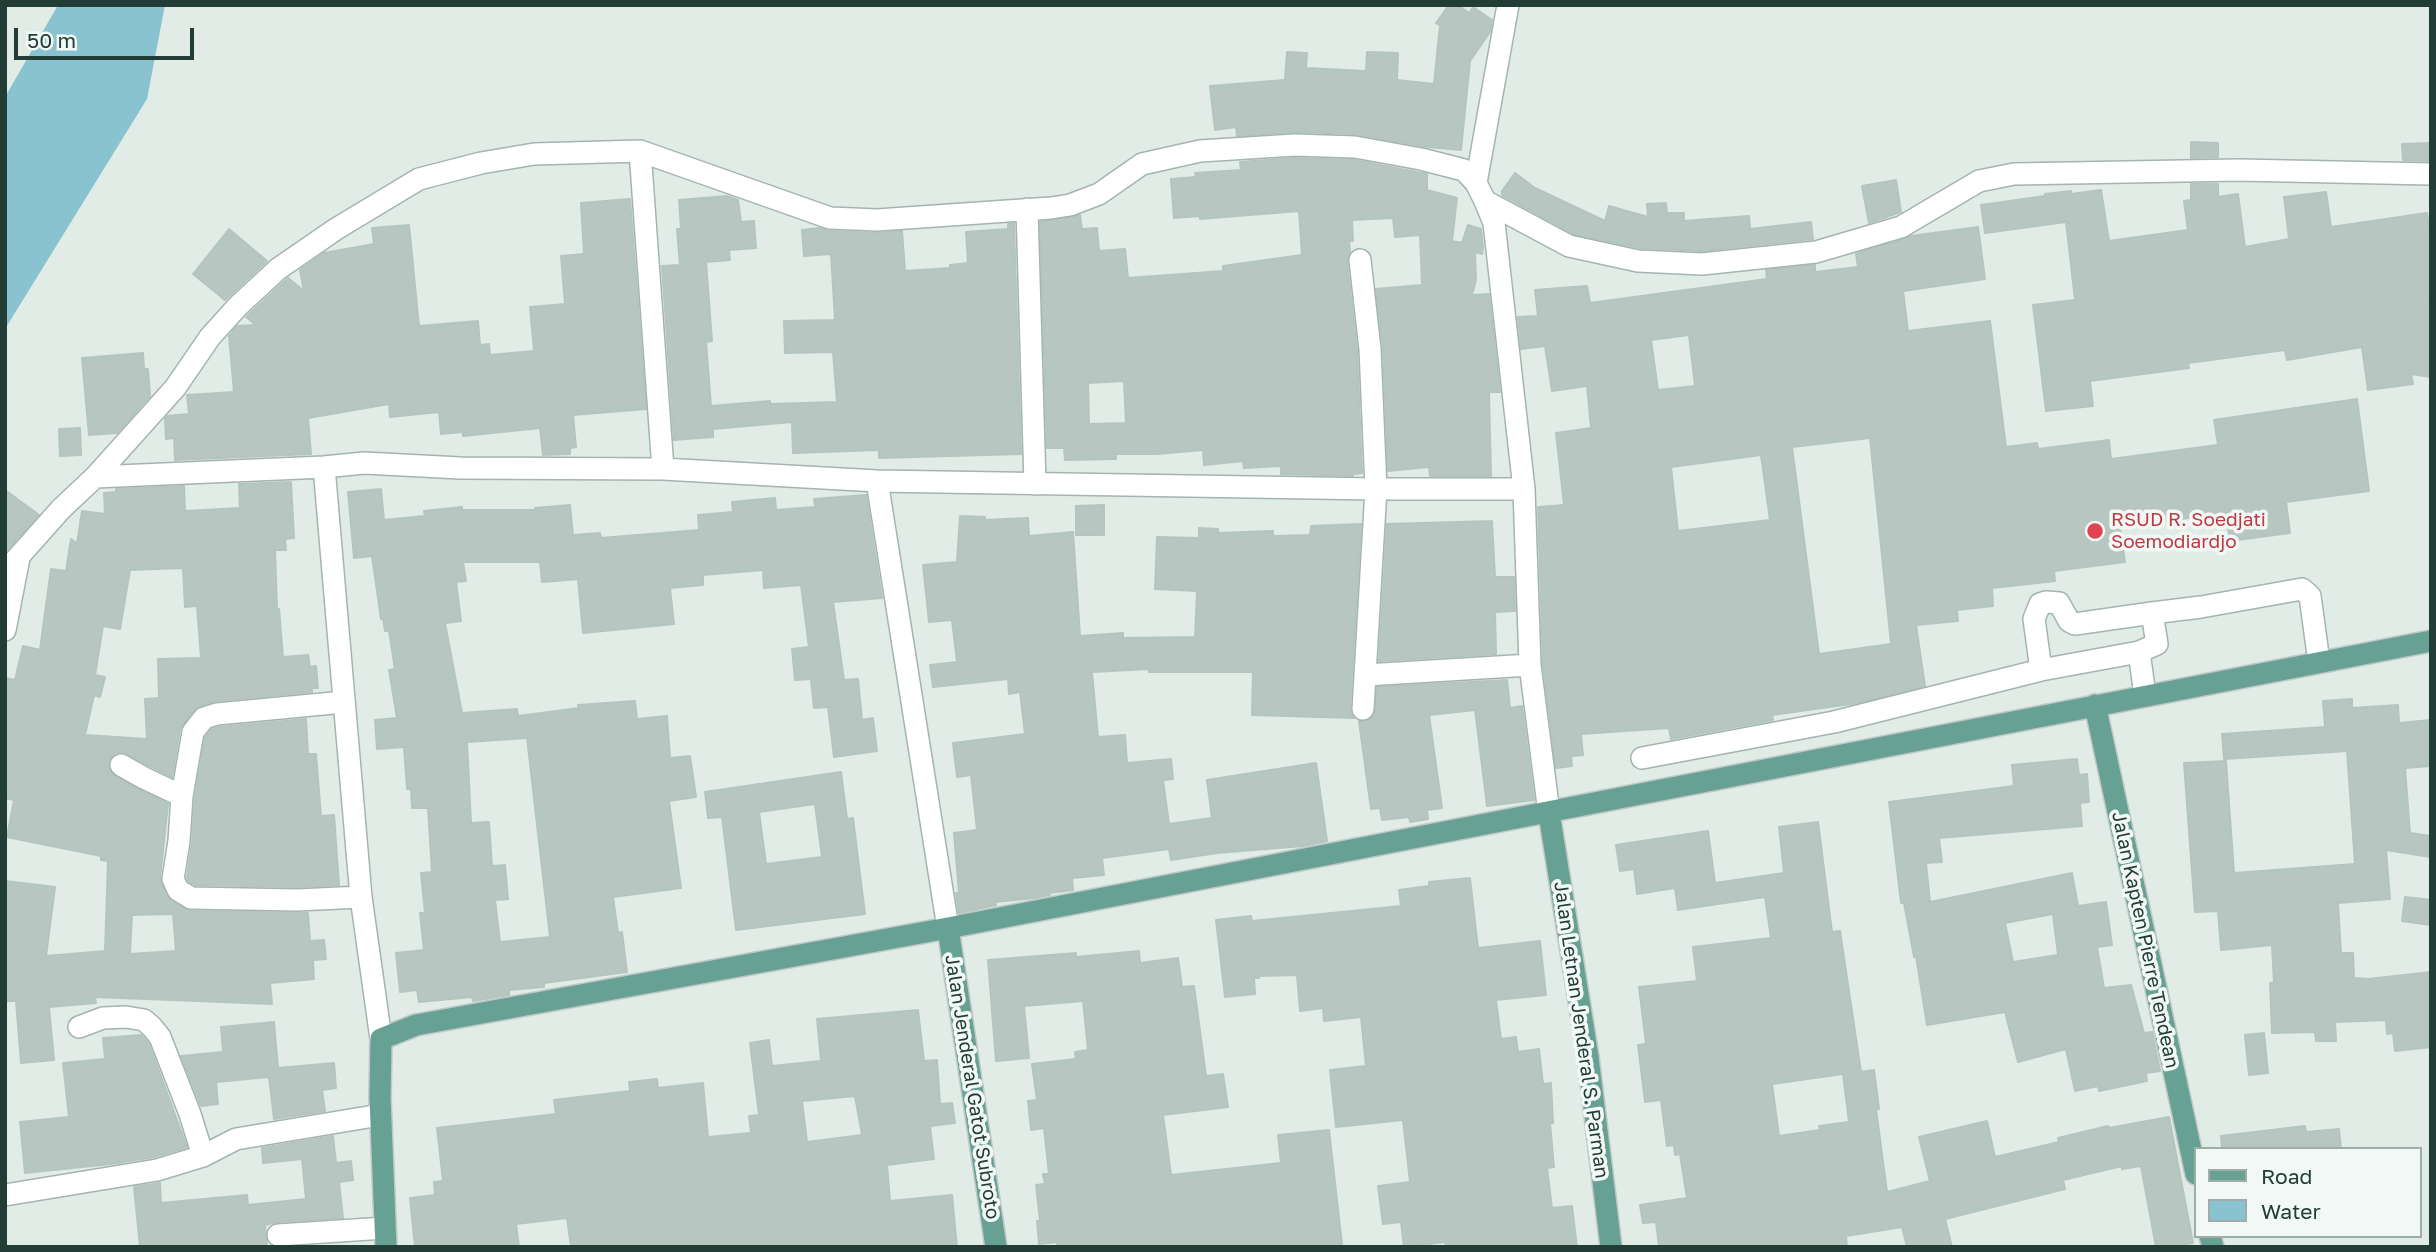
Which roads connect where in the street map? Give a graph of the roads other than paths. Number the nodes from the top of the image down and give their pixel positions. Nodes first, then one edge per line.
1 (1508, 5) edge
2 (640, 151) junction
3 (2431, 174) edge
4 (1480, 192) junction
5 (1027, 209) junction
6 (1360, 260) dead end
7 (324, 467) junction
8 (663, 469) junction
9 (95, 477) junction
10 (877, 481) junction
11 (1035, 484) junction
12 (1376, 489) junction
13 (1524, 489) junction
14 (12, 565) edge
15 (2152, 613) junction
16 (5, 630) edge
17 (2431, 641) edge
18 (2139, 652) junction
19 (2319, 662) junction
20 (1530, 665) junction
21 (2041, 670) junction
22 (1366, 674) junction
23 (2145, 695) junction
24 (344, 702) junction
25 (2095, 705) junction
26 (1363, 709) dead end
27 (1642, 758) dead end
28 (121, 765) dead end
29 (182, 796) junction
30 (1549, 813) junction
31 (361, 898) junction
32 (948, 928) junction
33 (79, 1027) dead end
34 (381, 1039) junction
35 (380, 1115) junction
36 (203, 1156) junction
37 (2194, 1165) edge
38 (5, 1195) edge
39 (278, 1235) dead end
40 (386, 1237) edge
41 (996, 1247) edge
42 (1611, 1247) edge

1 - 4 street
2 - 5 street
2 - 8 street
2 - 9 street
3 - 4 street
4 - 5 street
4 - 13 street
5 - 11 street
6 - 12 street
7 - 8 street
7 - 9 street
7 - 24 street
8 - 10 street
9 - 14 street
10 - 11 street
10 - 32 street
11 - 12 street
12 - 13 street
12 - 22 street
13 - 20 street
14 - 16 street
15 - 18 street
15 - 19 street
15 - 21 street
17 - 19 main road
18 - 21 street
18 - 23 street
19 - 23 main road
20 - 22 street
20 - 30 street
21 - 27 street
22 - 26 street
23 - 25 main road
24 - 29 street
24 - 31 street
25 - 30 main road
25 - 37 main road, Jalan Kapten Pierre Tendean
28 - 29 street
29 - 31 street
30 - 32 main road
30 - 42 main road, Jalan Letnan Jenderal S. Parman
31 - 34 street
32 - 34 main road
32 - 41 main road, Jalan Jenderal Gatot Subroto
33 - 36 street
34 - 35 main road
35 - 36 street
35 - 40 main road
36 - 38 street
39 - 40 street

